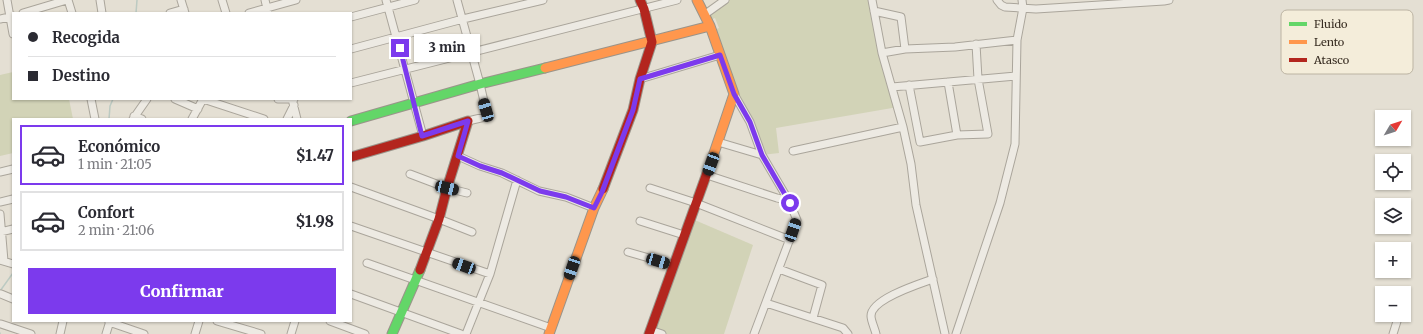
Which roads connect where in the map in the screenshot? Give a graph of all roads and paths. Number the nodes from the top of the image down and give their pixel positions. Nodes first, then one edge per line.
1 (7, 0) edge
2 (68, 0) edge
3 (100, 0) edge
4 (181, 0) edge
5 (222, 0) edge
6 (265, 0) edge
7 (296, 0) edge
8 (386, 0) edge
9 (415, 0) edge
10 (457, 0) edge
11 (543, 0) edge
12 (676, 0) edge
13 (697, 0) edge
14 (725, 0) edge
15 (872, 0) edge
16 (998, 0) edge
17 (1022, 0) edge
18 (1169, 0) edge
19 (642, 4) edge
20 (388, 8) junction
21 (1023, 8) junction
22 (184, 11) edge
23 (268, 11) edge
24 (874, 11) junction
25 (26, 12) edge
26 (72, 12) edge
27 (102, 12) edge
28 (226, 12) edge
29 (704, 14) junction
30 (11, 16) edge
31 (352, 17) edge
32 (0, 19) edge
33 (463, 19) junction
34 (710, 26) junction
35 (397, 37) junction
36 (1018, 40) junction
37 (652, 42) junction
38 (976, 44) junction
39 (352, 49) edge
40 (906, 49) junction
41 (472, 53) junction
42 (882, 53) junction
43 (720, 55) junction
44 (405, 70) junction
45 (1016, 76) junction
46 (640, 79) junction
47 (978, 79) junction
48 (948, 82) junction
49 (352, 83) edge
50 (480, 84) junction
51 (909, 85) junction
52 (892, 87) junction
53 (734, 94) junction
54 (91, 100) edge
55 (146, 100) edge
56 (178, 100) edge
57 (202, 100) edge
58 (206, 100) edge
59 (293, 101) edge
60 (414, 104) junction
61 (198, 109) junction
62 (95, 118) edge
63 (133, 118) edge
64 (193, 118) edge
65 (261, 118) edge
66 (287, 118) edge
67 (297, 118) edge
68 (352, 121) edge
69 (468, 121) junction
70 (903, 127) junction
71 (957, 135) junction
72 (422, 136) junction
73 (718, 142) junction
74 (793, 151) dead end
75 (762, 155) junction
76 (458, 156) junction
77 (352, 157) edge
78 (12, 169) edge
79 (0, 172) edge
80 (410, 174) dead end
81 (707, 175) junction
82 (517, 180) junction
83 (352, 187) edge
84 (447, 188) junction
85 (650, 188) dead end
86 (467, 193) dead end
87 (12, 199) edge
88 (789, 201) junction
89 (0, 202) edge
90 (696, 203) junction
91 (594, 208) junction
92 (0, 214) edge
93 (439, 219) junction
94 (640, 221) dead end
95 (352, 226) edge
96 (12, 230) edge
97 (1, 231) edge
98 (472, 232) dead end
99 (684, 236) junction
100 (790, 240) junction
101 (426, 252) junction
102 (628, 252) dead end
103 (2, 260) edge
104 (367, 263) dead end
105 (12, 264) edge
106 (673, 266) junction
107 (779, 269) junction
108 (490, 274) junction
109 (933, 279) junction
110 (416, 281) junction
111 (1, 294) dead end
112 (352, 294) edge
113 (12, 299) edge
114 (478, 303) junction
115 (766, 303) junction
116 (401, 312) junction
117 (813, 318) junction
118 (63, 322) edge
119 (109, 322) edge
120 (199, 322) edge
121 (220, 322) edge
122 (295, 322) edge
123 (333, 322) edge
124 (1397, 322) edge
125 (1, 324) dead end
126 (550, 331) edge
127 (650, 332) edge
128 (31, 334) edge
129 (60, 334) edge
130 (106, 334) edge
131 (144, 334) edge
132 (195, 334) edge
133 (261, 334) edge
134 (291, 334) edge
135 (365, 334) edge
136 (392, 334) edge
137 (461, 334) edge
138 (466, 334) edge
139 (662, 334) edge
140 (755, 334) edge
141 (848, 334) edge
142 (876, 334) edge
143 (946, 334) edge
144 (956, 334) edge
145 (1393, 334) edge

1 - 30 street
2 - 25 street
2 - 26 street
3 - 27 street
4 - 22 street
5 - 28 street
6 - 23 street
7 - 23 street
8 - 20 street
9 - 20 street
10 - 33 street
11 - 33 street
12 - 19 street
13 - 29 street
14 - 29 street
15 - 24 street
16 - 21 street
17 - 21 street
18 - 21 street
19 - 37 street
19 - 41 street
20 - 31 street
20 - 35 street
21 - 36 street
24 - 40 street
24 - 42 street
29 - 34 street
30 - 32 street
33 - 35 street
33 - 41 street
34 - 37 street
34 - 43 street
35 - 39 street
35 - 44 street
36 - 38 street
36 - 45 street
37 - 46 street
37 - 50 street
38 - 40 street
38 - 47 street
40 - 42 street
41 - 44 street
41 - 50 street
42 - 52 street
43 - 46 street
43 - 53 street
44 - 49 street
44 - 60 street
45 - 47 street
45 - 144 street
46 - 91 street
47 - 48 street
47 - 71 street
48 - 51 street
48 - 71 street
50 - 60 street
50 - 69 street
51 - 52 street
51 - 71 street
52 - 70 street
53 - 73 street
53 - 75 street
54 - 62 street
55 - 63 street
56 - 61 street
57 - 61 street
58 - 65 street
59 - 66 street
59 - 67 street
60 - 68 street
60 - 72 street
61 - 64 street
69 - 72 street
69 - 76 street
70 - 74 street
70 - 109 street
72 - 77 street
73 - 75 street
73 - 81 street
75 - 88 street
76 - 82 street
76 - 84 street
78 - 79 street
80 - 84 street
81 - 88 street
81 - 90 street
82 - 91 street
82 - 108 street
83 - 93 street
84 - 86 street
84 - 93 street
85 - 90 street
87 - 89 street
88 - 100 street
90 - 99 street
90 - 100 street
91 - 126 street
92 - 97 street
93 - 98 street
93 - 101 street
94 - 99 street
95 - 101 street
96 - 97 street
97 - 103 street
99 - 106 street
100 - 107 street
101 - 108 street
101 - 110 street
102 - 106 street
103 - 105 street
104 - 110 street
106 - 127 street
107 - 115 street
107 - 117 street
108 - 114 street
109 - 142 street
109 - 143 street
110 - 114 street
110 - 116 street
111 - 113 street
112 - 116 street
114 - 126 street
114 - 138 street
115 - 117 street
115 - 140 street
116 - 136 street
116 - 137 street
117 - 141 street
118 - 129 street
119 - 130 street
119 - 131 street
120 - 132 street
121 - 133 street
122 - 134 street
123 - 135 street
124 - 145 street
125 - 128 street
127 - 139 street

